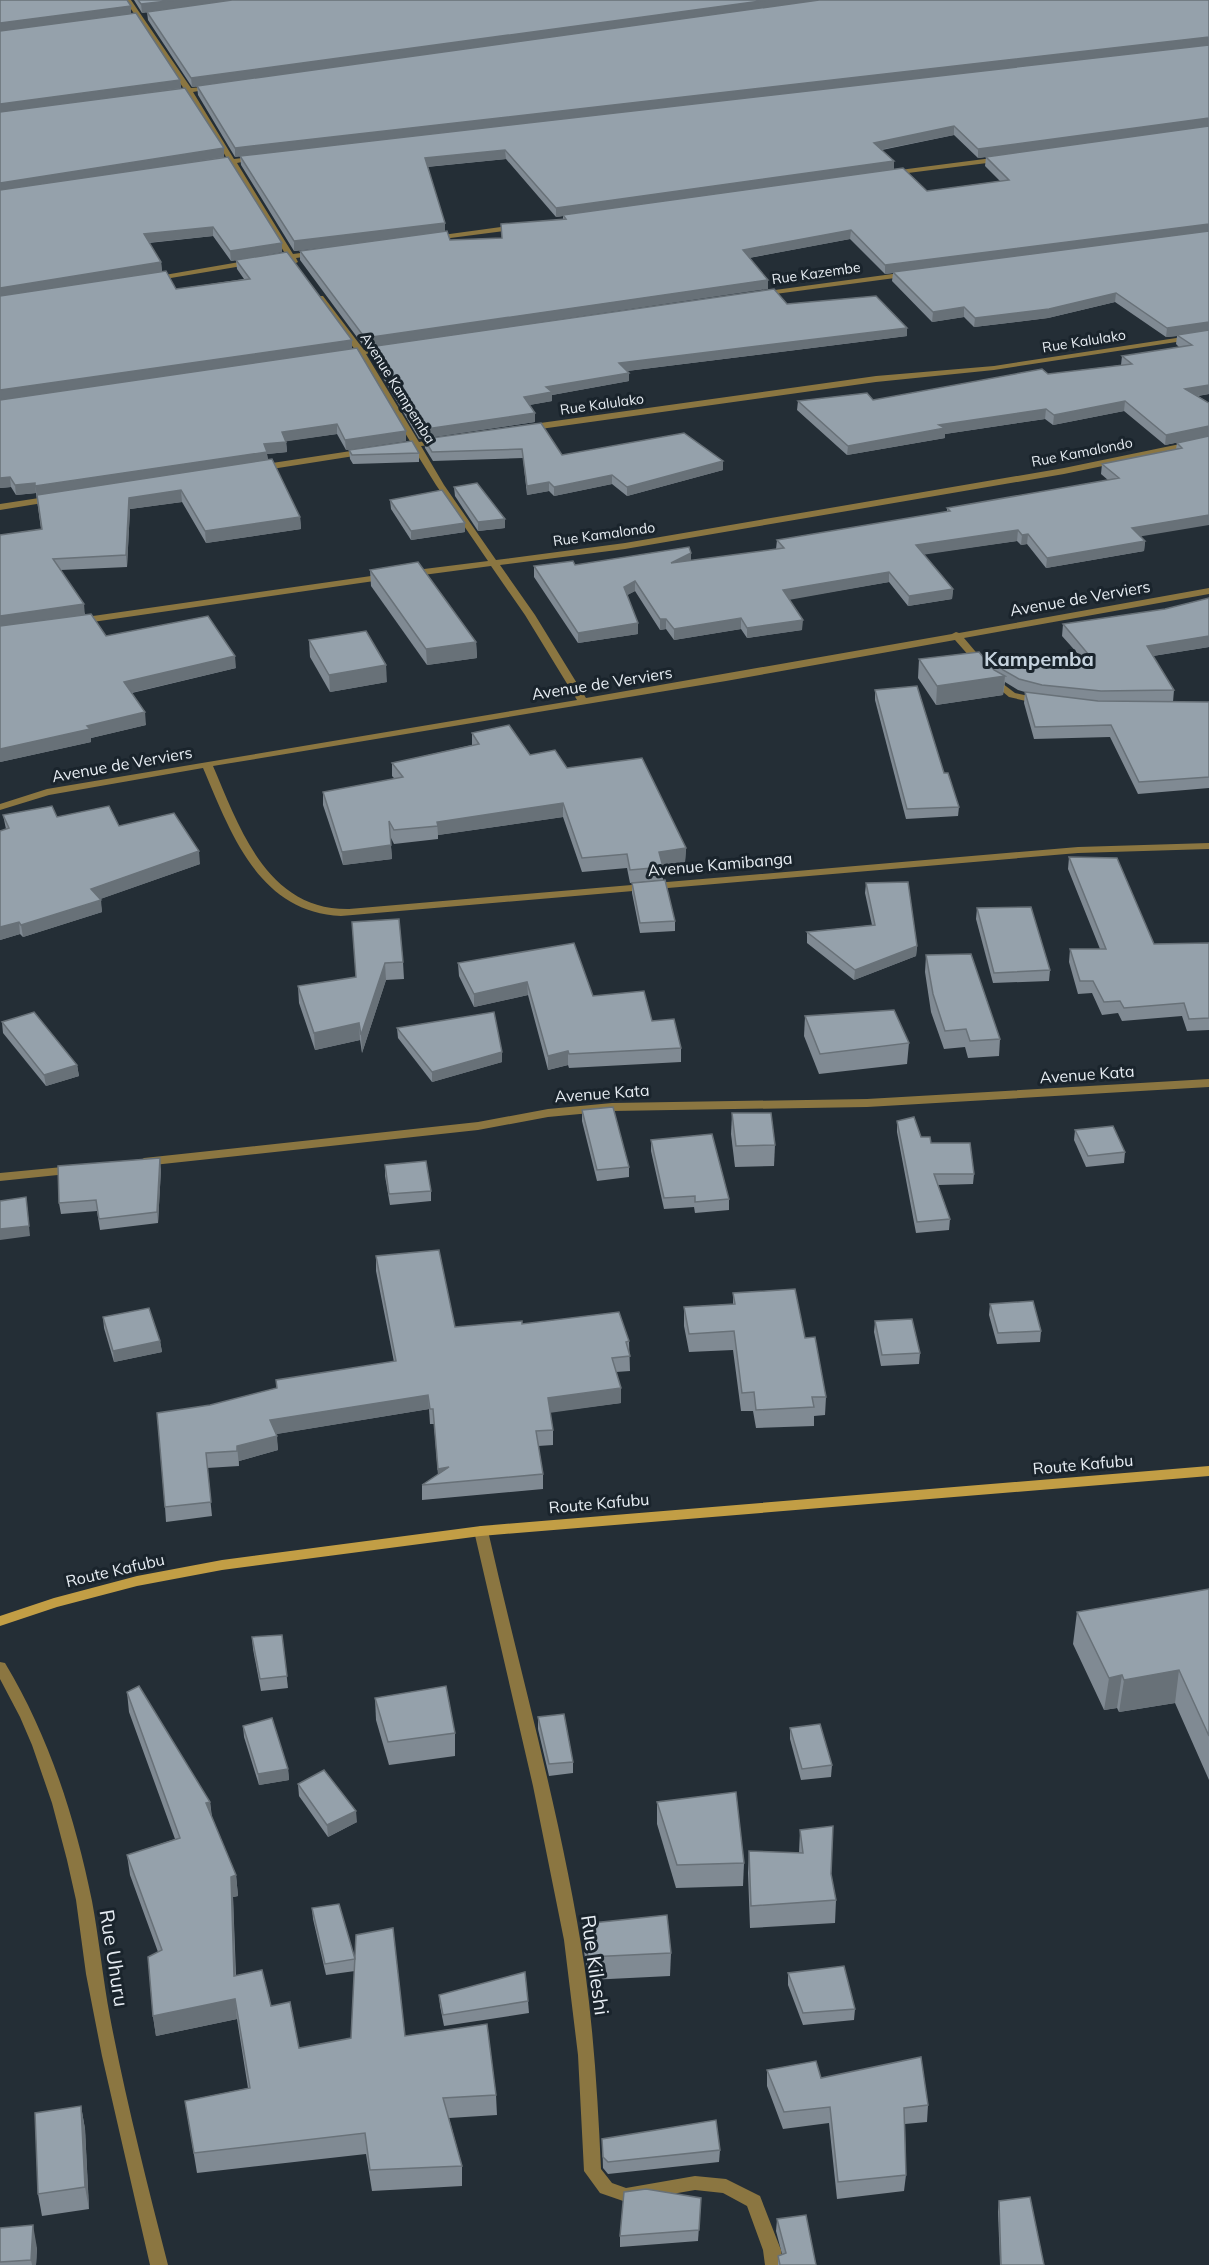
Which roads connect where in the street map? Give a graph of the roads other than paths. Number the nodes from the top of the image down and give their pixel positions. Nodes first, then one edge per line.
1 (128, 0) edge
2 (150, 15) edge
3 (140, 17) junction
4 (128, 18) edge
5 (224, 86) edge
6 (189, 91) junction
7 (166, 94) edge
8 (266, 157) edge
9 (1005, 158) edge
10 (232, 161) junction
11 (210, 165) edge
12 (879, 175) edge
13 (526, 226) edge
14 (422, 240) edge
15 (326, 251) edge
16 (291, 256) junction
17 (269, 259) edge
18 (258, 261) edge
19 (300, 271) edge
20 (914, 273) edge
21 (149, 279) edge
22 (314, 289) edge
23 (748, 296) edge
24 (1209, 335) edge
25 (397, 347) edge
26 (362, 352) junction
27 (338, 356) edge
28 (511, 430) edge
29 (453, 439) edge
30 (1209, 441) edge
31 (418, 444) junction
32 (384, 450) edge
33 (372, 451) edge
34 (245, 470) edge
35 (65, 496) edge
36 (0, 507) edge
37 (494, 563) junction
38 (1209, 591) edge
39 (65, 623) edge
40 (957, 635) junction
41 (583, 701) junction
42 (1056, 702) edge
43 (207, 764) junction
44 (0, 807) edge
45 (1209, 846) edge
46 (1209, 1083) edge
47 (128, 1164) edge
48 (82, 1169) edge
49 (0, 1177) edge
50 (1209, 1471) edge
51 (481, 1531) junction
52 (0, 1621) edge
53 (0, 1667) edge
54 (159, 2265) edge
55 (774, 2265) edge

1 - 3 street
2 - 3 street
3 - 4 street
3 - 6 street
5 - 6 street
6 - 7 street
6 - 10 street
8 - 10 street
9 - 12 street
10 - 11 street
10 - 16 street
13 - 14 street
15 - 16 street
16 - 17 street
16 - 19 street
18 - 21 street
20 - 23 street, Rue Kazembe
22 - 26 street, Avenue Kampemba
24 - 28 street, Rue Kalulako
25 - 26 street
26 - 27 street
26 - 31 street, Avenue Kampemba
29 - 31 street
30 - 37 street, Rue Kamalondo
31 - 32 street
31 - 37 street, Avenue Kampemba
33 - 34 street
35 - 36 street
37 - 39 street, Rue Kamalondo
37 - 41 street, Avenue Kampemba
38 - 40 street, Avenue de Verviers
40 - 41 street, Avenue de Verviers
40 - 42 street
41 - 43 street, Avenue de Verviers
43 - 44 street, Avenue de Verviers
43 - 45 street, Avenue Kamibanga
46 - 47 street, Avenue Kata
48 - 49 street
50 - 51 main road, Route Kafubu
51 - 52 main road, Route Kafubu
51 - 55 street, Rue Kileshi
53 - 54 street, Rue Uhuru

